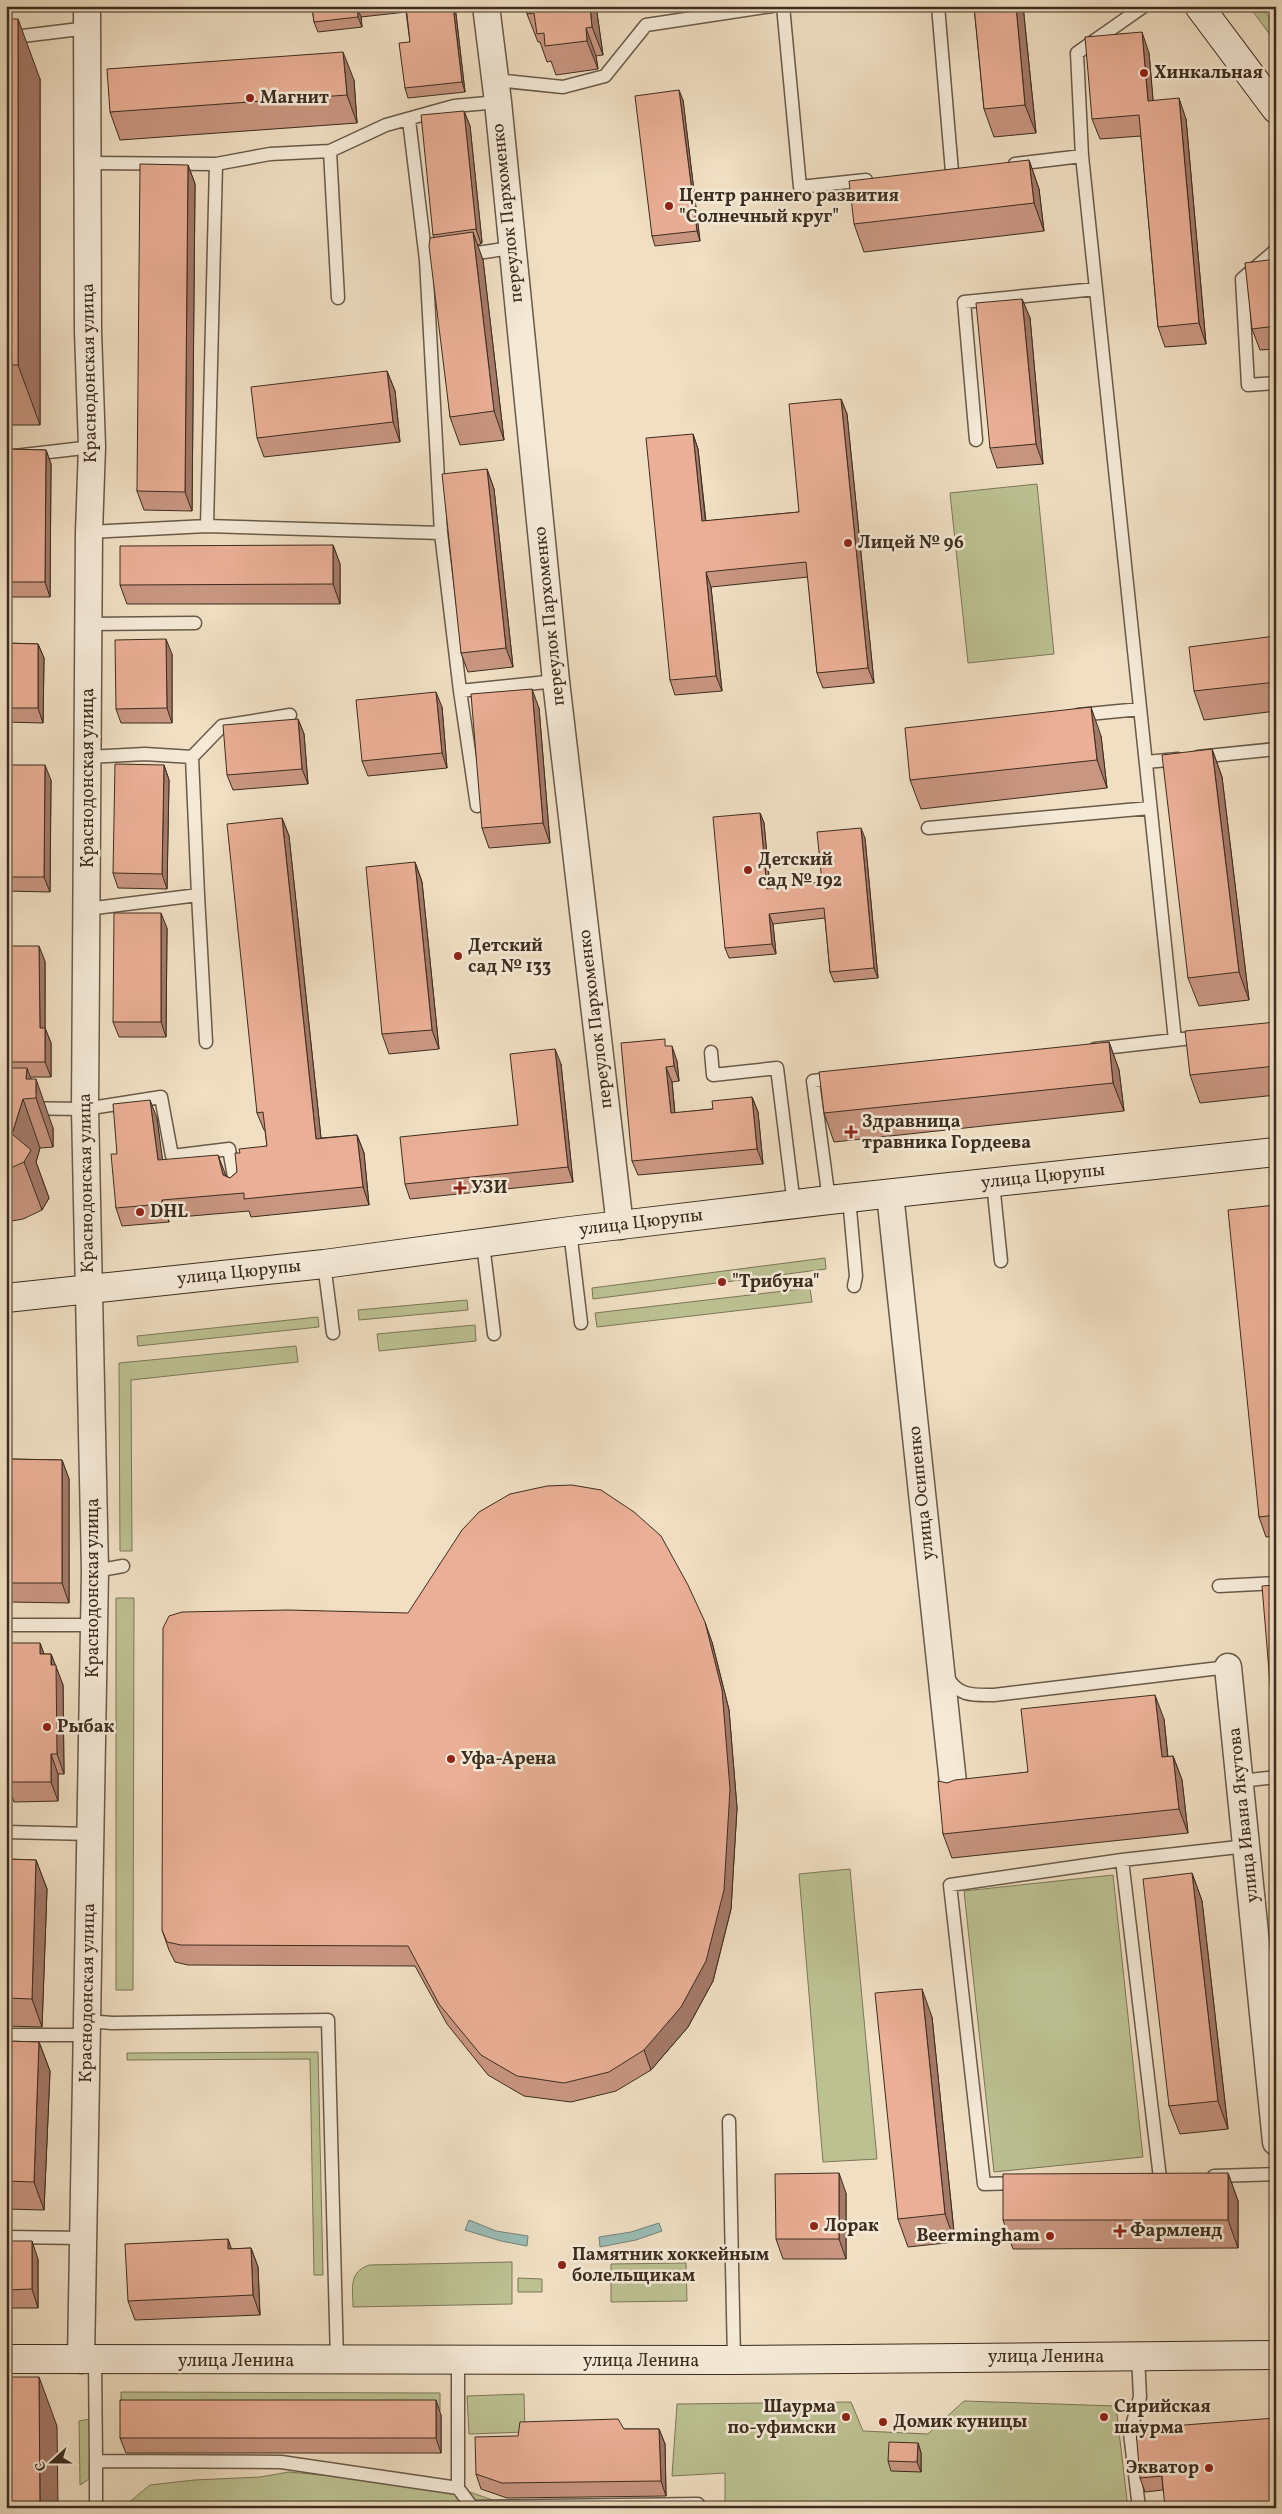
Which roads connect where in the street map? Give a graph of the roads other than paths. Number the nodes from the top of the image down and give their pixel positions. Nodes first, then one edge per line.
1 (486, 6) edge
2 (772, 6) edge
3 (783, 6) edge
4 (938, 6) edge
5 (1144, 6) edge
6 (1199, 6) edge
7 (87, 17) edge
8 (6, 38) edge
9 (496, 91) junction
10 (1276, 109) edge
11 (408, 120) junction
12 (330, 151) junction
13 (1082, 156) junction
14 (89, 163) junction
15 (216, 164) junction
16 (999, 166) edge
17 (952, 172) edge
18 (876, 179) edge
19 (512, 248) junction
20 (1276, 250) edge
21 (454, 256) edge
22 (1096, 289) junction
23 (338, 298) dead end
24 (1276, 383) edge
25 (976, 440) dead end
26 (92, 447) junction
27 (6, 457) edge
28 (207, 526) junction
29 (89, 532) junction
30 (441, 533) junction
31 (195, 623) dead end
32 (88, 624) junction
33 (556, 681) junction
34 (460, 691) junction
35 (1140, 709) junction
36 (290, 716) dead end
37 (1062, 717) edge
38 (1276, 749) edge
39 (88, 757) junction
40 (192, 757) junction
41 (1146, 762) junction
42 (477, 806) edge
43 (1150, 808) junction
44 (928, 828) dead end
45 (198, 895) junction
46 (87, 909) junction
47 (1211, 1036) edge
48 (1175, 1040) junction
49 (206, 1042) dead end
50 (1086, 1050) edge
51 (711, 1052) dead end
52 (852, 1076) edge
53 (6, 1108) edge
54 (84, 1109) junction
55 (1276, 1152) edge
56 (992, 1183) junction
57 (236, 1188) edge
58 (890, 1194) junction
59 (839, 1199) junction
60 (794, 1205) junction
61 (620, 1226) junction
62 (570, 1231) junction
63 (483, 1244) junction
64 (1002, 1260) dead end
65 (324, 1264) junction
66 (854, 1286) dead end
67 (89, 1290) junction
68 (6, 1298) edge
69 (581, 1324) dead end
70 (333, 1333) dead end
71 (494, 1334) dead end
72 (123, 1566) dead end
73 (95, 1571) junction
74 (1276, 1583) edge
75 (1219, 1586) dead end
76 (6, 1625) edge
77 (94, 1625) junction
78 (939, 1658) junction
79 (1228, 1667) joint
80 (1276, 1777) edge
81 (1240, 1781) junction
82 (954, 1792) edge
83 (6, 1832) edge
84 (91, 1834) junction
85 (1247, 1846) junction
86 (1122, 1860) junction
87 (87, 2028) junction
88 (6, 2035) edge
89 (728, 2121) dead end
90 (1276, 2142) edge
91 (1276, 2174) edge
92 (1197, 2177) edge
93 (1160, 2178) edge
94 (1033, 2182) edge
95 (6, 2237) edge
96 (84, 2238) junction
97 (1276, 2354) edge
98 (1138, 2356) junction
99 (6, 2359) edge
100 (88, 2360) junction
101 (734, 2360) junction
102 (337, 2361) junction
103 (458, 2361) junction
104 (96, 2461) junction
105 (458, 2488) junction
106 (96, 2508) edge
107 (698, 2508) edge
108 (1139, 2508) edge

1 - 9 street, переулок Пархоменко
2 - 9 lane
3 - 18 lane
4 - 17 lane
5 - 13 lane
6 - 10 main road
7 - 8 lane
7 - 14 street, Краснодонская улица
9 - 11 lane
9 - 19 street, переулок Пархоменко
11 - 12 lane
11 - 30 lane
12 - 15 lane
12 - 23 lane
13 - 16 lane
13 - 22 lane
14 - 15 lane
14 - 26 street, Краснодонская улица
15 - 28 lane
19 - 21 lane
19 - 33 street, переулок Пархоменко
20 - 24 lane
22 - 25 lane
22 - 35 lane
26 - 27 lane
26 - 29 street, Краснодонская улица
28 - 29 lane
28 - 30 lane
29 - 32 street, Краснодонская улица
30 - 34 lane
31 - 32 lane
32 - 39 street, Краснодонская улица
33 - 34 lane
33 - 61 street, переулок Пархоменко
34 - 42 lane
35 - 37 lane
35 - 41 lane
36 - 40 lane
38 - 41 lane
39 - 40 lane
39 - 46 street, Краснодонская улица
40 - 45 lane
41 - 43 lane
43 - 44 lane
43 - 48 lane
45 - 46 lane
45 - 49 lane
46 - 54 street, Краснодонская улица
47 - 48 lane
48 - 50 lane
51 - 60 lane
52 - 59 lane
53 - 54 lane
54 - 57 lane
54 - 67 street, Краснодонская улица
55 - 56 main road, улица Цюрупы
56 - 58 main road, улица Цюрупы
56 - 64 lane
58 - 59 main road, улица Цюрупы
58 - 78 street, улица Осипенко
59 - 60 main road, улица Цюрупы
59 - 66 lane
60 - 61 main road, улица Цюрупы
61 - 62 main road, улица Цюрупы
62 - 63 main road, улица Цюрупы
62 - 69 lane
63 - 65 main road, улица Цюрупы
63 - 71 lane
65 - 67 main road, улица Цюрупы
65 - 70 lane
67 - 68 main road, улица Цюрупы
67 - 73 street, Краснодонская улица
72 - 73 lane
73 - 77 street, Краснодонская улица
74 - 75 lane
76 - 77 lane
77 - 84 street, Краснодонская улица
78 - 79 lane
78 - 82 street, улица Осипенко
79 - 81 street, улица Ивана Якутова
80 - 81 lane
81 - 85 street, улица Ивана Якутова
83 - 84 lane
84 - 87 street, Краснодонская улица
85 - 86 lane
85 - 90 street, улица Ивана Якутова
86 - 93 lane
86 - 94 lane
87 - 88 lane
87 - 96 street, Краснодонская улица
87 - 102 lane
89 - 101 lane
91 - 92 lane
95 - 96 lane
96 - 100 street, Краснодонская улица
97 - 98 main road, улица Ленина
98 - 101 main road, улица Ленина
98 - 108 lane
99 - 100 main road, улица Ленина
100 - 102 main road, улица Ленина
100 - 104 lane
101 - 103 main road, улица Ленина
102 - 103 main road, улица Ленина
103 - 105 lane
104 - 105 lane
104 - 106 lane
105 - 107 lane

